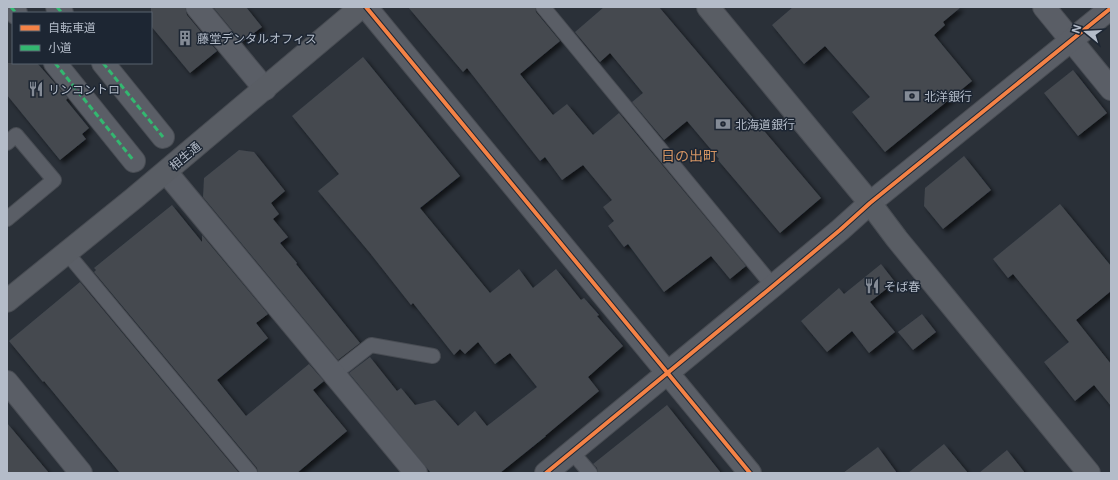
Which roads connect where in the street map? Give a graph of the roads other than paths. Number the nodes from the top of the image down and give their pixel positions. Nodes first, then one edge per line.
1 (197, 7) edge
2 (361, 7) edge
3 (366, 7) edge
4 (543, 7) edge
5 (708, 7) edge
6 (1044, 7) edge
7 (1111, 8) edge
8 (1071, 40) junction
9 (57, 64) edge
10 (104, 64) edge
11 (265, 88) junction
12 (1111, 89) edge
13 (163, 137) dead end
14 (7, 143) edge
15 (134, 161) dead end
16 (166, 172) junction
17 (870, 203) junction
18 (7, 219) edge
19 (67, 253) junction
20 (773, 286) junction
21 (7, 302) edge
22 (433, 356) dead end
23 (668, 373) junction
24 (334, 374) junction
25 (7, 382) edge
26 (572, 452) junction
27 (81, 473) edge
28 (250, 473) edge
29 (416, 473) edge
30 (546, 473) edge
31 (590, 473) edge
32 (750, 473) edge
33 (1089, 473) edge

1 - 11 street
2 - 11 street, 相生通
3 - 23 street
4 - 20 lane
5 - 17 street
6 - 8 street
7 - 8 street
8 - 12 street
8 - 17 street
9 - 15 street
10 - 13 street
11 - 16 street, 相生通
14 - 18 lane
16 - 19 street, 相生通
16 - 24 street
17 - 20 street
17 - 33 street
19 - 21 street, 相生通
19 - 28 lane
20 - 23 street
22 - 24 lane
23 - 26 street
23 - 32 street
24 - 29 street
25 - 27 street
26 - 30 street
26 - 31 lane

